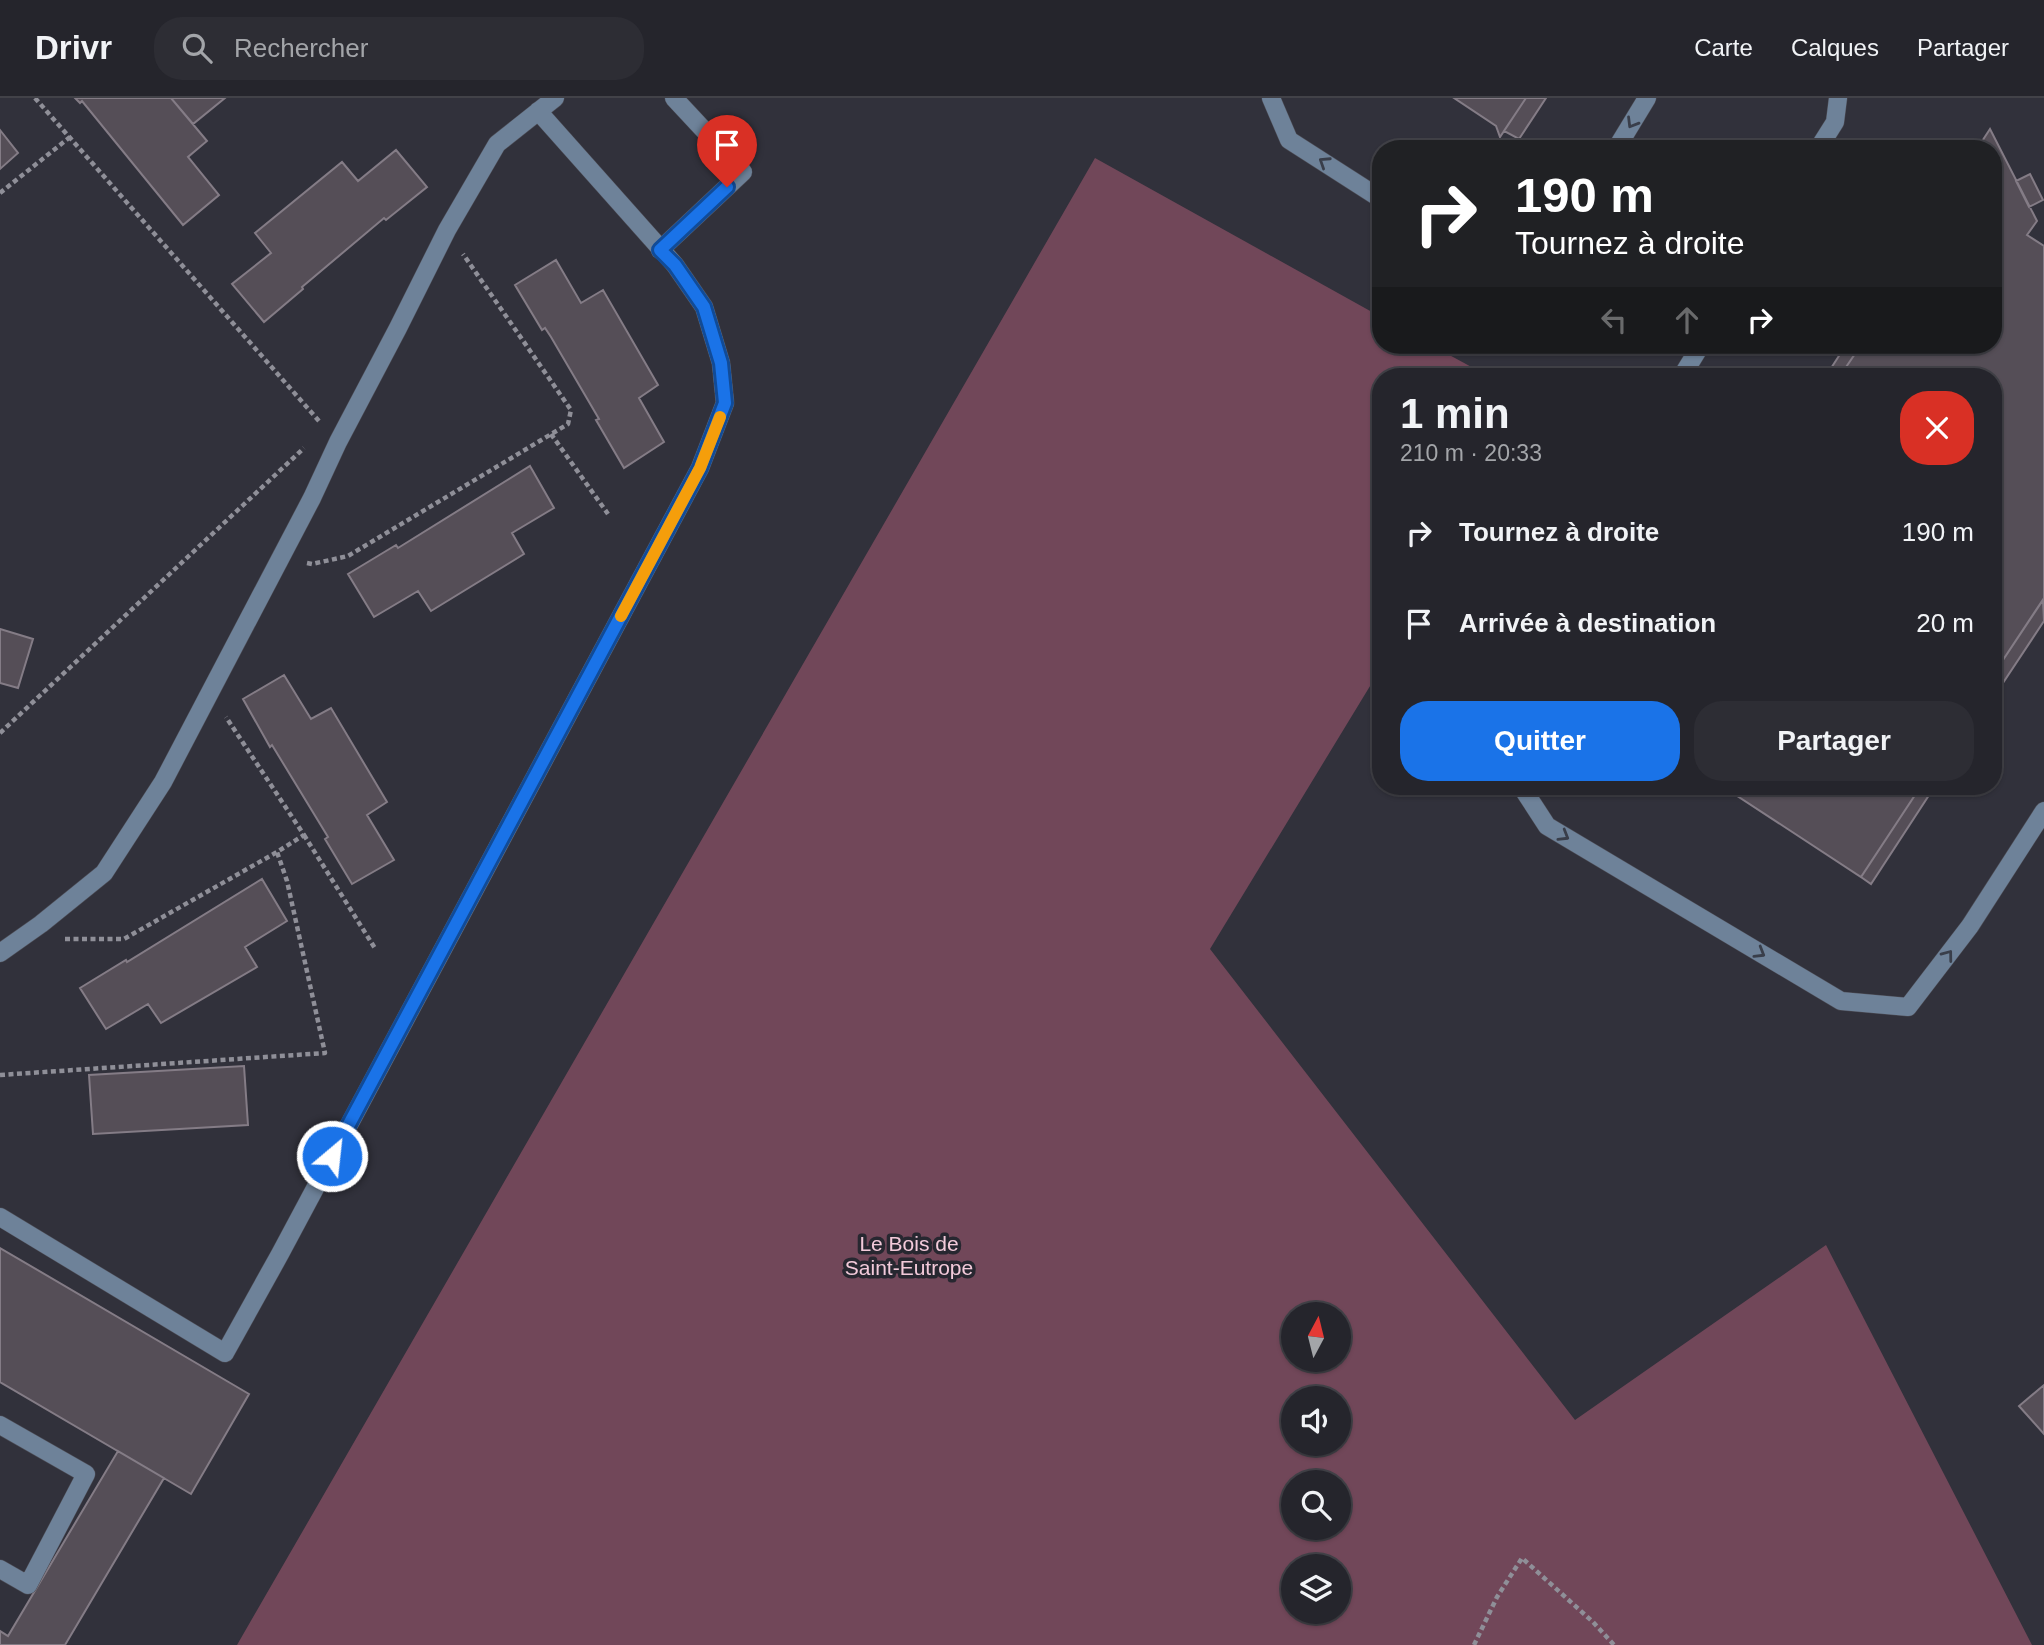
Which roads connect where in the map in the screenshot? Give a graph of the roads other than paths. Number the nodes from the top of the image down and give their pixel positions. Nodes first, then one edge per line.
1 (555, 98) edge
2 (674, 98) edge
3 (1272, 98) edge
4 (1647, 98) edge
5 (1838, 98) edge
6 (538, 111) junction
7 (1621, 140) edge
8 (1824, 140) edge
9 (1372, 193) edge
10 (660, 250) junction
11 (1527, 795) edge
12 (2044, 811) edge
13 (0, 953) edge
14 (0, 1217) edge
15 (0, 1425) edge
16 (0, 1569) edge

1 - 6 lane
2 - 10 lane
9 -> 3 lane
4 -> 7 lane
5 - 8 lane
6 - 10 lane
6 - 13 lane
10 - 14 lane
11 -> 12 lane
15 - 16 lane

